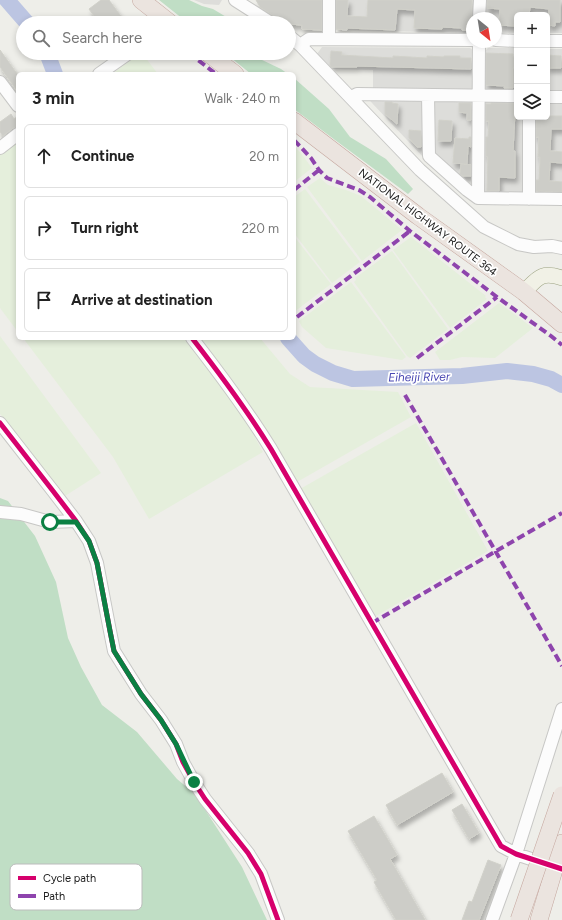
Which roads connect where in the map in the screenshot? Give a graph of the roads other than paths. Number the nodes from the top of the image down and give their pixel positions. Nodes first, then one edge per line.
1 (141, 0) edge
2 (235, 0) edge
3 (329, 0) edge
4 (480, 0) edge
5 (253, 5) edge
6 (479, 12) edge
7 (160, 16) edge
8 (264, 16) edge
9 (330, 39) junction
10 (466, 40) edge
11 (502, 40) edge
12 (514, 41) edge
13 (550, 41) edge
14 (562, 41) edge
15 (296, 42) edge
16 (300, 45) junction
17 (479, 48) edge
18 (119, 60) edge
19 (217, 60) edge
20 (102, 72) edge
21 (232, 72) edge
22 (0, 82) edge
23 (428, 95) junction
24 (478, 96) junction
25 (514, 96) edge
26 (351, 97) junction
27 (550, 97) edge
28 (562, 97) edge
29 (16, 103) edge
30 (529, 120) edge
31 (296, 123) edge
32 (16, 136) edge
33 (0, 148) edge
34 (478, 198) junction
35 (529, 198) junction
36 (562, 199) edge
37 (562, 248) edge
38 (562, 278) edge
39 (524, 292) junction
40 (562, 324) edge
41 (194, 340) edge
42 (0, 423) edge
43 (0, 512) edge
44 (76, 522) junction
45 (562, 709) edge
46 (562, 795) edge
47 (562, 843) edge
48 (516, 854) junction
49 (558, 868) edge
50 (278, 920) edge
51 (492, 920) edge
52 (519, 920) edge
53 (539, 920) edge

1 - 7 highway
2 - 5 street
3 - 9 street
4 - 6 street
5 - 8 street
9 - 10 street
9 - 16 street
11 - 12 street
13 - 14 street
15 - 16 street
16 - 26 street
17 - 24 street
18 - 20 street
19 - 21 highway
22 - 29 street
23 - 24 street
23 - 26 street
23 - 34 street
24 - 25 street
24 - 34 street
26 - 37 street
27 - 28 street
30 - 35 street
31 - 39 highway, NATIONAL HIGHWAY ROUTE 364
32 - 33 street
34 - 35 street
35 - 36 street
38 - 39 main road
39 - 40 highway, NATIONAL HIGHWAY ROUTE 364
41 - 48 street
42 - 44 street
43 - 44 street
44 - 50 street
45 - 48 street
46 - 52 highway, bridge
47 - 49 highway
48 - 49 street
48 - 51 street
49 - 53 highway

